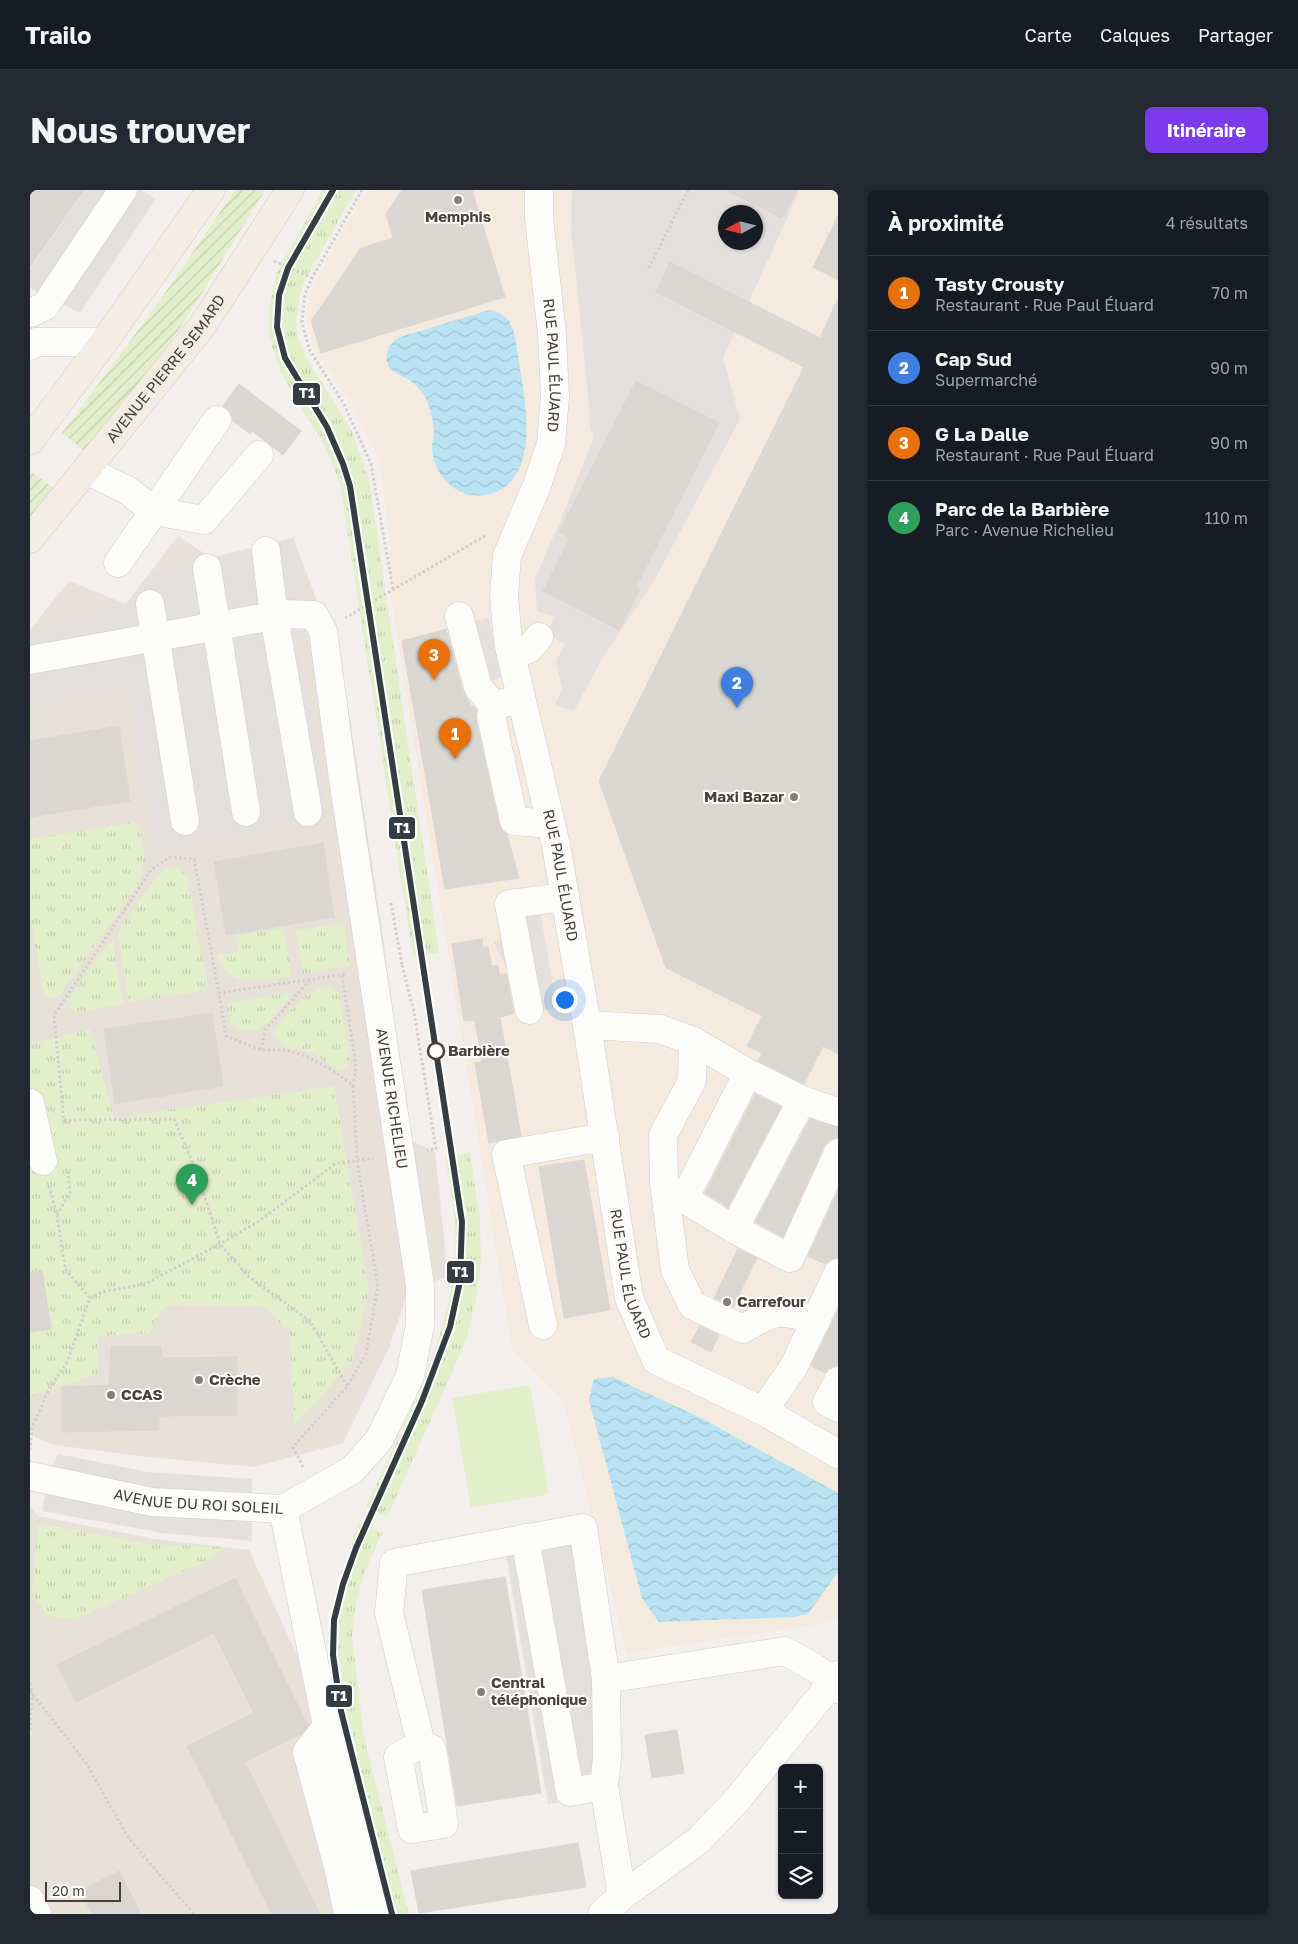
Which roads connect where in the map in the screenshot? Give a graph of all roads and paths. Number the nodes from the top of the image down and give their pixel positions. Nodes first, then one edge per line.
1 (123, 190) edge
2 (211, 190) edge
3 (290, 190) edge
4 (362, 190) edge
5 (539, 190) edge
6 (688, 190) edge
7 (279, 264) dead end
8 (649, 268) dead end
9 (312, 278) junction
10 (30, 313) edge
11 (104, 342) junction
12 (30, 346) edge
13 (217, 420) dead end
14 (30, 441) edge
15 (259, 455) dead end
16 (86, 470) junction
17 (154, 511) junction
18 (491, 533) dead end
19 (30, 539) edge
20 (266, 551) dead end
21 (118, 564) dead end
22 (206, 568) dead end
23 (393, 589) junction
24 (150, 604) dead end
25 (358, 610) dead end
26 (274, 616) junction
27 (459, 616) dead end
28 (215, 626) junction
29 (156, 637) junction
30 (539, 637) dead end
31 (511, 656) junction
32 (30, 660) edge
33 (521, 698) junction
34 (494, 706) junction
35 (246, 812) dead end
36 (308, 812) dead end
37 (185, 821) dead end
38 (551, 824) junction
39 (565, 897) junction
40 (402, 965) dead end
41 (350, 974) dead end
42 (342, 975) junction
43 (311, 980) junction
44 (219, 993) junction
45 (529, 1010) dead end
46 (588, 1025) junction
47 (693, 1041) junction
48 (261, 1050) junction
49 (748, 1073) junction
50 (353, 1085) junction
51 (802, 1100) junction
52 (30, 1103) edge
53 (838, 1112) edge
54 (64, 1120) junction
55 (64, 1129) dead end
56 (605, 1137) junction
57 (838, 1153) edge
58 (400, 1154) junction
59 (357, 1161) junction
60 (55, 1163) junction
61 (57, 1215) junction
62 (734, 1230) junction
63 (220, 1244) junction
64 (838, 1273) edge
65 (90, 1298) junction
66 (816, 1322) junction
67 (543, 1325) dead end
68 (838, 1381) edge
69 (347, 1387) junction
70 (838, 1408) edge
71 (763, 1411) junction
72 (838, 1454) edge
73 (30, 1456) edge
74 (30, 1476) edge
75 (314, 1491) junction
76 (283, 1508) junction
77 (525, 1538) junction
78 (606, 1679) junction
79 (836, 1682) edge
80 (30, 1683) edge
81 (31, 1692) edge
82 (327, 1726) junction
83 (30, 1732) edge
84 (421, 1744) dead end
85 (604, 1786) junction
86 (622, 1896) junction
87 (30, 1900) edge
88 (37, 1914) edge
89 (194, 1914) edge
90 (348, 1914) edge
91 (375, 1914) edge
92 (602, 1914) edge

1 - 10 street
2 - 11 main road
3 - 16 main road, AVENUE PIERRE SEMARD
4 - 9 path
5 - 31 street, RUE PAUL ÉLUARD
6 - 8 path
7 - 9 path
9 - 23 path
11 - 12 street
11 - 14 main road
13 - 17 street
15 - 17 street
16 - 17 street
16 - 19 main road, AVENUE PIERRE SEMARD
17 - 21 street
18 - 23 path
20 - 26 street
22 - 28 street
23 - 25 path
24 - 29 street
26 - 28 street
26 - 36 street
26 - 58 street, AVENUE RICHELIEU
27 - 34 street
28 - 29 street
28 - 35 street
29 - 32 street
29 - 37 street
30 - 31 street
31 - 33 street, RUE PAUL ÉLUARD
33 - 34 street
33 - 38 street, RUE PAUL ÉLUARD
34 - 38 street
38 - 39 street, RUE PAUL ÉLUARD
39 - 45 street
39 - 46 street, RUE PAUL ÉLUARD
40 - 58 path
41 - 42 path
42 - 43 path
42 - 50 path
43 - 44 path
43 - 48 path
44 - 48 path
44 - 54 path
46 - 47 street
46 - 56 street, RUE PAUL ÉLUARD
47 - 49 street
47 - 66 street
48 - 50 path
49 - 51 street
49 - 62 street
50 - 59 path
51 - 53 street
51 - 62 street
52 - 60 street
54 - 55 path
54 - 63 path
56 - 67 street
56 - 71 street, RUE PAUL ÉLUARD
57 - 62 street
58 - 59 path
58 - 75 street, AVENUE RICHELIEU
59 - 63 path
59 - 69 path
60 - 61 path
60 - 61 path
61 - 65 path
63 - 65 path
63 - 69 path
64 - 66 street
65 - 73 path
66 - 71 street
68 - 70 street
69 - 75 path
71 - 72 street, RUE PAUL ÉLUARD
74 - 76 street, AVENUE DU ROI SOLEIL
75 - 76 street, AVENUE RICHELIEU
76 - 82 street, AVENUE DU ROI SOLEIL
77 - 78 street
77 - 84 street
77 - 85 street
78 - 79 street
78 - 85 street
79 - 86 street
80 - 81 path
81 - 83 path
81 - 89 path
82 - 90 street
82 - 91 street, AVENUE DU ROI SOLEIL
85 - 86 street
86 - 92 street
87 - 88 street

